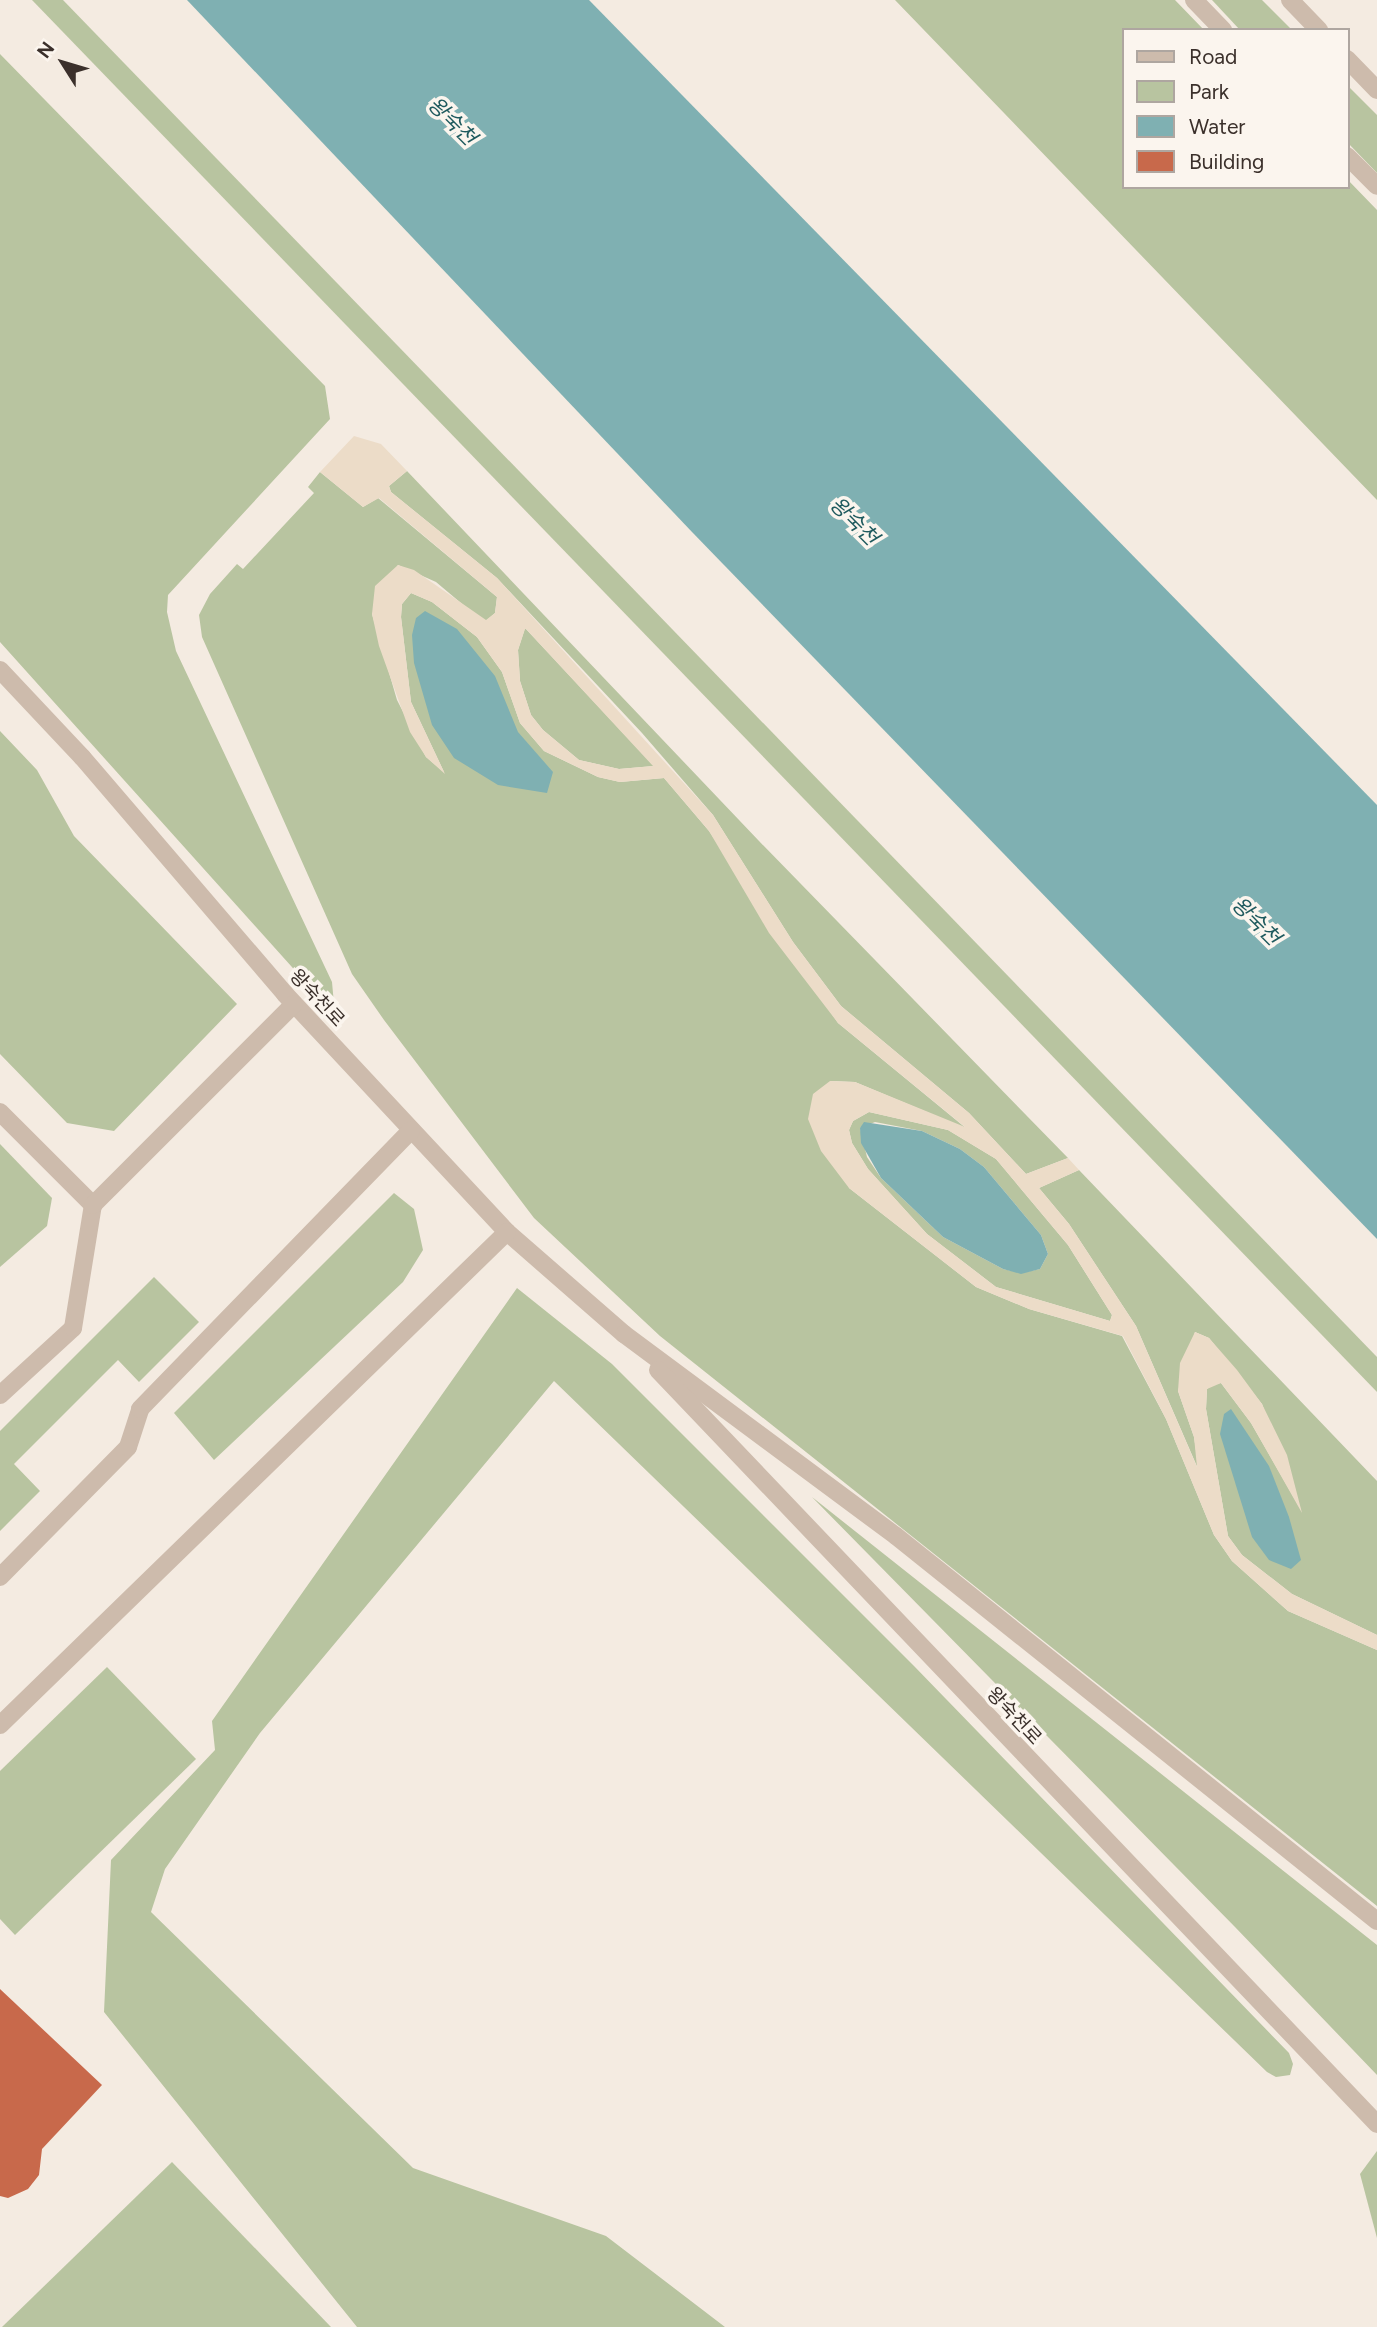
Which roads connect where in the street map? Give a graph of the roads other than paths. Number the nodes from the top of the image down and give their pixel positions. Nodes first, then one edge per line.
1 (1194, 0) edge
2 (1290, 0) edge
3 (1221, 28) edge
4 (1317, 28) edge
5 (1349, 61) edge
6 (1377, 90) edge
7 (1349, 158) edge
8 (1377, 186) edge
9 (0, 670) edge
10 (294, 1004) junction
11 (0, 1112) edge
12 (411, 1130) junction
13 (93, 1205) junction
14 (506, 1232) junction
15 (624, 1334) junction
16 (0, 1395) edge
17 (0, 1577) edge
18 (0, 1725) edge
19 (1377, 1921) edge
20 (1377, 2124) edge

1 - 3 street
2 - 4 street
5 - 6 street
7 - 8 street
9 - 10 street, 왕숙천로
10 - 12 street, 왕숙천로
10 - 13 street
11 - 13 street
12 - 14 street, 왕숙천로
12 - 17 street
13 - 16 street
14 - 15 street, 왕숙천로
14 - 18 street
15 - 19 street, 왕숙천로
15 - 20 street, 왕숙천로

